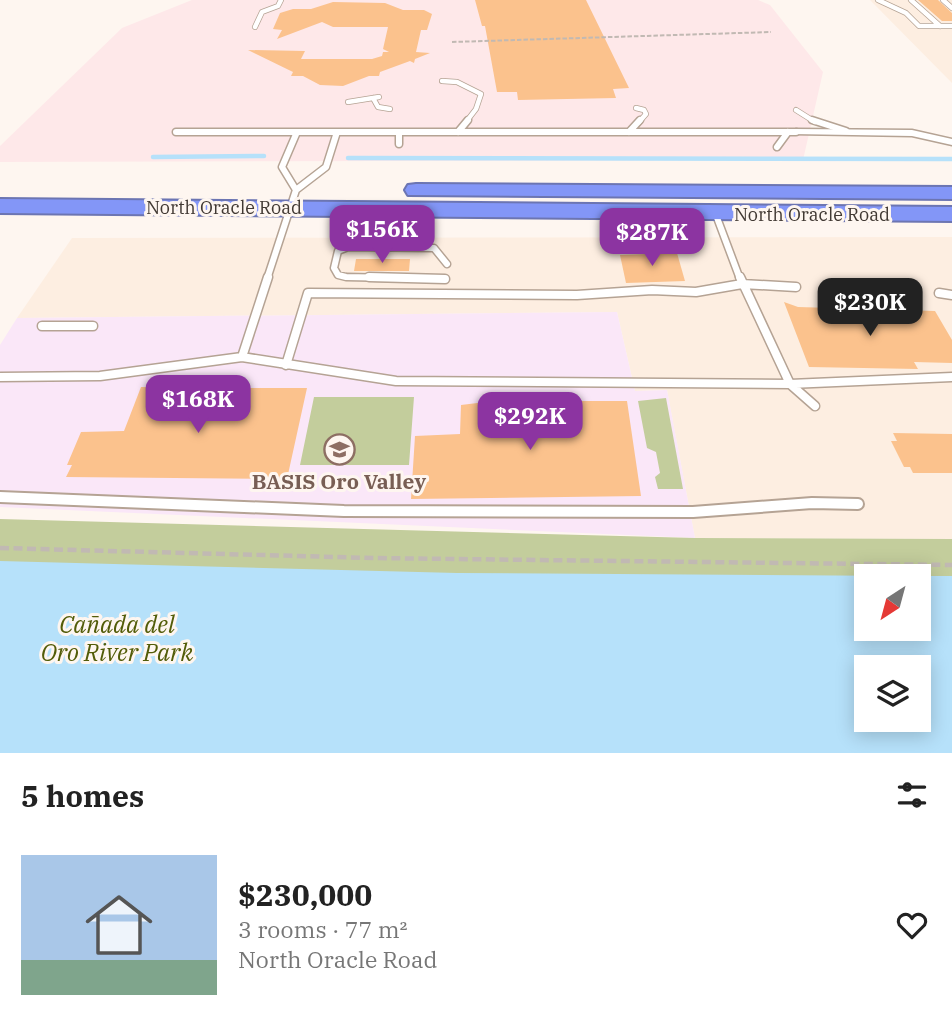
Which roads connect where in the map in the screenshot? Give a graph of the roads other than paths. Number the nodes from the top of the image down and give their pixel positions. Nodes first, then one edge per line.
1 (281, 0) edge
2 (878, 0) edge
3 (911, 0) edge
4 (943, 0) edge
5 (952, 8) edge
6 (940, 26) junction
7 (952, 26) edge
8 (255, 27) dead end
9 (442, 81) dead end
10 (348, 102) dead end
11 (636, 108) dead end
12 (390, 109) dead end
13 (796, 110) dead end
14 (846, 131) junction
15 (176, 132) dead end
16 (297, 132) junction
17 (337, 132) junction
18 (399, 132) junction
19 (458, 132) junction
20 (629, 132) junction
21 (792, 132) junction
22 (952, 142) edge
23 (399, 145) dead end
24 (777, 147) dead end
25 (0, 189) edge
26 (952, 193) edge
27 (293, 199) junction
28 (0, 206) edge
29 (952, 214) edge
30 (716, 215) junction
31 (447, 264) dead end
32 (445, 279) dead end
33 (742, 284) junction
34 (796, 287) dead end
35 (939, 293) dead end
36 (952, 295) edge
37 (42, 326) dead end
38 (93, 326) dead end
39 (242, 357) junction
40 (286, 365) junction
41 (0, 377) edge
42 (952, 377) edge
43 (790, 384) junction
44 (816, 406) dead end
45 (0, 497) edge
46 (858, 504) dead end

1 - 8 lane
2 - 6 lane
3 - 6 lane
4 - 5 lane
6 - 7 lane
9 - 19 lane
10 - 12 lane
11 - 20 lane
13 - 14 lane
14 - 21 street
14 - 22 street
15 - 16 lane
16 - 17 lane
16 - 27 lane
17 - 18 lane
17 - 27 lane
18 - 19 lane
18 - 23 lane
19 - 20 lane
20 - 21 lane
21 - 24 lane
25 - 27 highway, North Oracle Road
26 - 27 highway, North Oracle Road
27 - 28 highway, North Oracle Road
27 - 30 highway, North Oracle Road
27 - 39 lane
29 - 30 highway, North Oracle Road
30 - 33 lane
31 - 32 lane
33 - 34 lane
33 - 40 lane
33 - 43 lane
35 - 36 lane
37 - 38 lane
39 - 40 lane
39 - 41 lane
40 - 43 lane
42 - 43 lane
43 - 44 lane
45 - 46 lane

